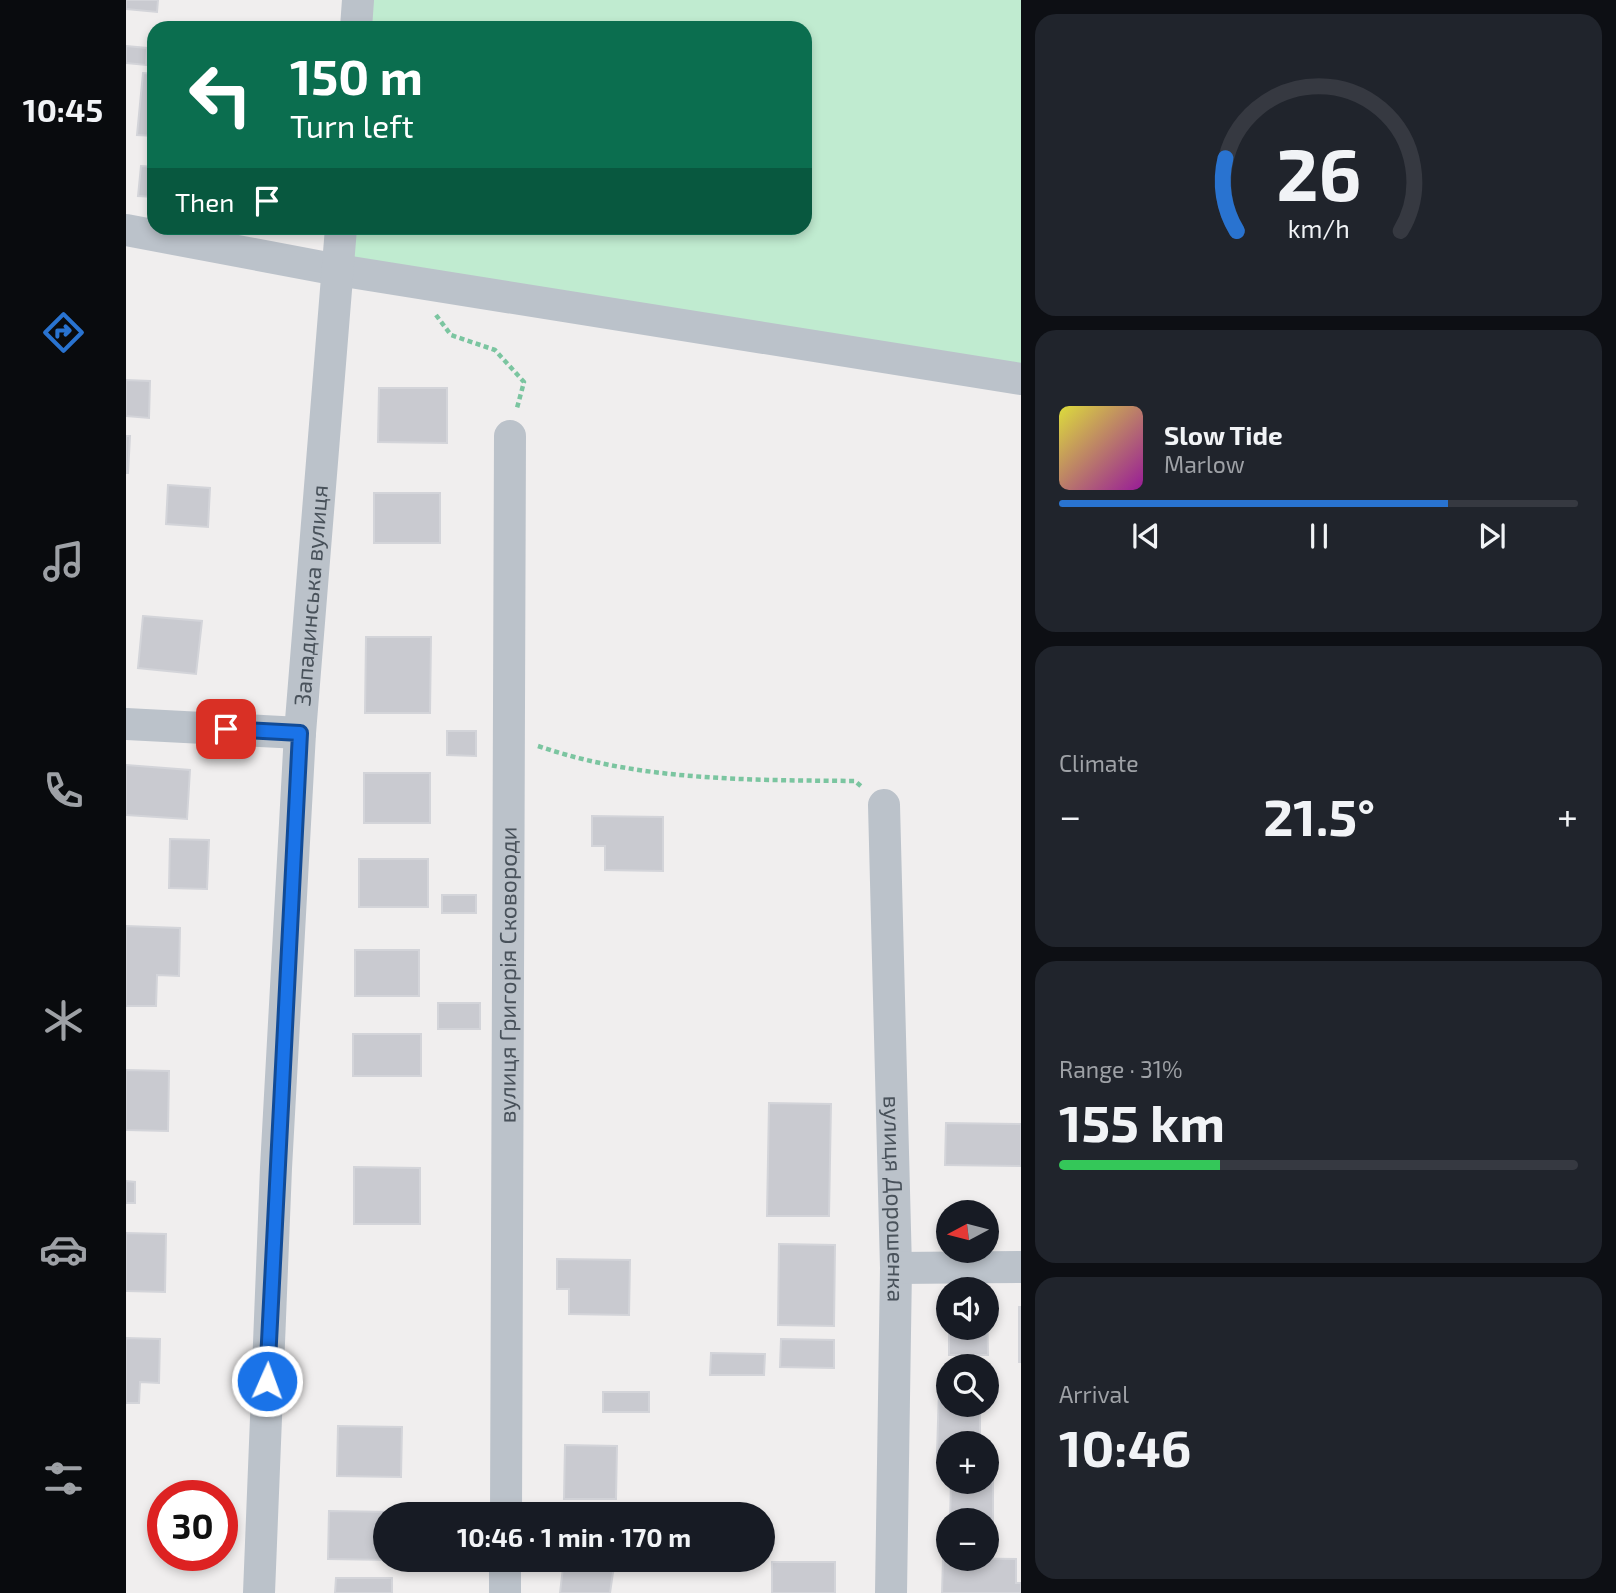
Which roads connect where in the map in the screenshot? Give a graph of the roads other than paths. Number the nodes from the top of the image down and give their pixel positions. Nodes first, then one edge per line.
1 (358, 0) edge
2 (356, 21) edge
3 (126, 230) edge
4 (147, 234) edge
5 (152, 235) edge
6 (340, 235) edge
7 (338, 270) junction
8 (1021, 379) edge
9 (510, 436) road end
10 (126, 724) edge
11 (300, 733) junction
12 (884, 805) road end
13 (1021, 1267) edge
14 (896, 1268) junction
15 (506, 1502) edge
16 (505, 1572) edge
17 (259, 1593) edge
18 (505, 1593) edge
19 (891, 1593) edge

1 - 2 street
3 - 4 street
5 - 7 street
6 - 7 street, Западинська вулиця
7 - 8 street
7 - 11 street, Западинська вулиця
9 - 15 street, вулиця Григорія Сковороди
10 - 11 street
11 - 17 street, Западинська вулиця
12 - 14 street, вулиця Дорошенка
13 - 14 street
14 - 19 street, вулиця Дорошенка
16 - 18 street

